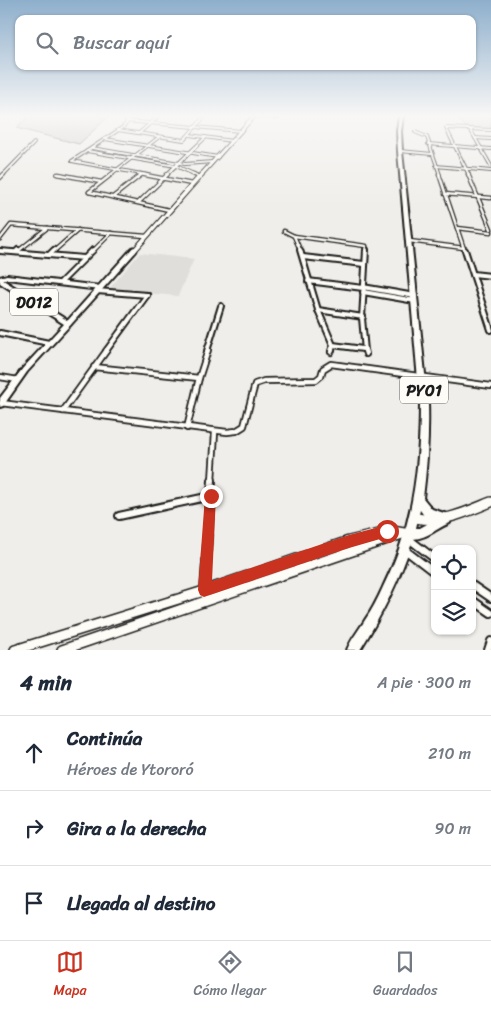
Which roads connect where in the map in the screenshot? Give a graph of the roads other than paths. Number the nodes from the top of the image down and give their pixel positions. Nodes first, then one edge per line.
1 (31, 146) edge
2 (147, 146) edge
3 (149, 146) edge
4 (197, 146) edge
5 (227, 146) edge
6 (400, 146) edge
7 (429, 146) edge
8 (455, 146) edge
9 (459, 146) edge
10 (153, 147) joint
11 (92, 148) joint
12 (481, 148) junction
13 (491, 149) edge
14 (87, 151) junction
15 (400, 151) junction
16 (191, 152) junction
17 (432, 154) junction
18 (136, 155) junction
19 (218, 157) junction
20 (131, 159) junction
21 (489, 159) edge
22 (213, 162) junction
23 (179, 163) junction
24 (176, 166) junction
25 (436, 166) junction
26 (491, 166) edge
27 (465, 169) junction
28 (117, 170) junction
29 (491, 171) edge
30 (57, 174) dead end
31 (141, 175) junction
32 (200, 177) junction
33 (0, 178) edge
34 (164, 178) junction
35 (101, 182) junction
36 (192, 184) junction
37 (445, 194) junction
38 (477, 196) junction
39 (113, 197) junction
40 (491, 198) edge
41 (139, 202) junction
42 (169, 210) junction
43 (47, 228) junction
44 (456, 228) junction
45 (78, 230) junction
46 (284, 231) dead end
47 (491, 231) edge
48 (111, 232) junction
49 (146, 236) junction
50 (294, 236) junction
51 (0, 239) edge
52 (409, 242) junction
53 (464, 248) junction
54 (0, 251) edge
55 (16, 252) junction
56 (49, 255) junction
57 (303, 257) junction
58 (84, 258) junction
59 (364, 264) junction
60 (473, 274) junction
61 (491, 276) edge
62 (0, 280) edge
63 (308, 281) junction
64 (61, 282) junction
65 (363, 289) junction
66 (99, 290) junction
67 (415, 298) junction
68 (221, 306) dead end
69 (318, 310) junction
70 (363, 317) junction
71 (68, 324) junction
72 (491, 330) edge
73 (0, 333) edge
74 (49, 343) junction
75 (333, 345) junction
76 (363, 348) junction
77 (331, 352) dead end
78 (366, 354) dead end
79 (94, 367) junction
80 (422, 375) junction
81 (0, 377) edge
82 (199, 378) junction
83 (18, 380) junction
84 (491, 386) edge
85 (0, 403) edge
86 (63, 411) junction
87 (187, 428) junction
88 (215, 432) junction
89 (211, 496) junction
90 (419, 500) junction
91 (491, 502) edge
92 (119, 516) dead end
93 (416, 518) junction
94 (444, 520) junction
95 (388, 535) junction
96 (407, 536) junction
97 (405, 550) junction
98 (431, 556) edge
99 (431, 570) edge
100 (476, 588) edge
101 (204, 590) junction
102 (491, 598) edge
103 (206, 601) junction
104 (476, 603) edge
105 (491, 612) edge
106 (491, 641) edge
107 (15, 650) edge
108 (62, 650) edge
109 (353, 650) edge
110 (488, 650) edge

1 - 33 street
2 - 18 street
3 - 10 street
4 - 16 street
5 - 19 main road
6 - 15 highway, PY01
7 - 17 street
8 - 27 street
9 - 12 street
10 - 16 street
11 - 14 street
11 - 18 street
12 - 13 street
12 - 21 street
14 - 20 street
14 - 28 street
15 - 17 street
15 - 52 highway, PY01
16 - 19 street
16 - 23 street
17 - 25 street
18 - 20 street
18 - 23 street
19 - 22 main road
20 - 24 street
20 - 28 street
21 - 26 street
22 - 23 street
22 - 32 main road
23 - 24 street
24 - 32 street
24 - 34 street
25 - 27 street
25 - 37 street
27 - 29 street
27 - 38 street
28 - 31 street
28 - 35 street
30 - 35 street
31 - 34 street
31 - 39 street
32 - 36 main road
34 - 36 street
34 - 41 street
35 - 39 street
36 - 42 main road
37 - 38 street
37 - 44 street
38 - 40 street
38 - 47 street
39 - 41 street
41 - 42 street
42 - 49 main road
43 - 45 street
43 - 51 street
43 - 55 street
44 - 47 street
44 - 53 street
45 - 48 street
45 - 56 street
46 - 50 street
48 - 49 street
48 - 58 street
49 - 66 main road
50 - 57 street
50 - 59 street
52 - 53 street
52 - 67 highway, PY01
53 - 60 street
54 - 55 street
55 - 56 street
56 - 58 street
57 - 59 street
57 - 63 street
58 - 64 street
59 - 65 street
60 - 61 street
60 - 72 street
62 - 64 street
62 - 71 main road, D012
63 - 65 street
63 - 69 street
64 - 66 street
65 - 67 street
65 - 70 street
66 - 71 main road
66 - 79 street
67 - 80 highway, PY01
68 - 82 street
69 - 70 street
69 - 75 street
70 - 76 street
71 - 74 main road
73 - 74 street
74 - 83 main road
75 - 76 street
75 - 77 street
76 - 78 street
79 - 82 street
79 - 86 street
80 - 84 street
80 - 88 street
80 - 90 highway, PY01
81 - 83 street
82 - 87 street
83 - 85 main road
85 - 86 street
86 - 87 street
87 - 88 street
88 - 89 street
89 - 92 street
89 - 101 street
90 - 93 highway, PY01
90 - 94 highway
91 - 94 main road
93 - 94 main road
93 - 96 highway, PY01
94 - 96 highway
95 - 96 main road
95 - 101 main road
95 - 103 main road
96 - 97 highway, PY01
96 - 98 street
97 - 99 street
97 - 109 highway, PY01
100 - 102 street
101 - 103 street
101 - 107 main road
103 - 108 main road
104 - 105 street
106 - 110 street

